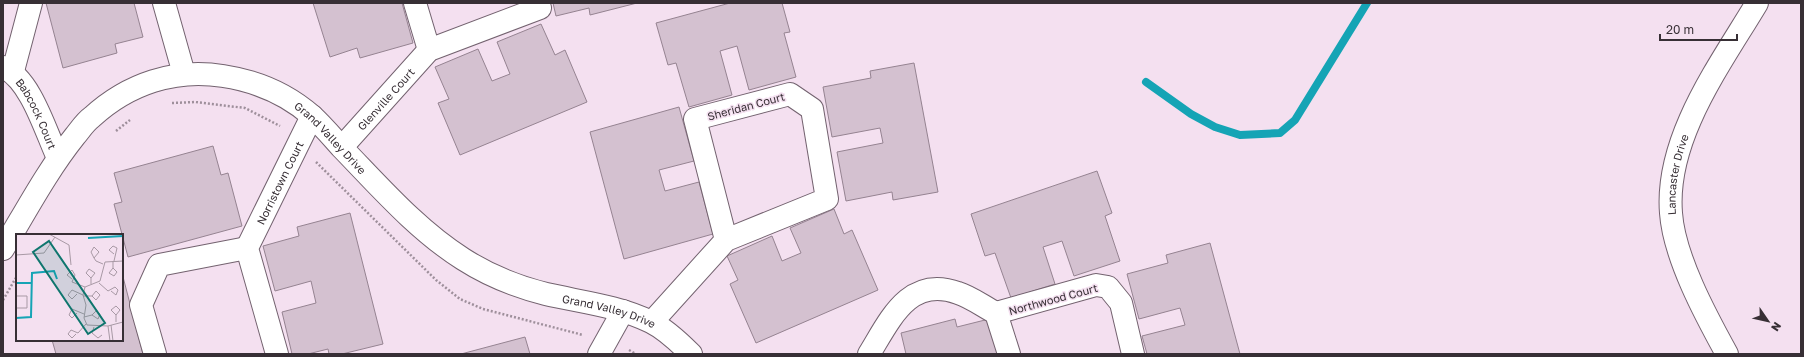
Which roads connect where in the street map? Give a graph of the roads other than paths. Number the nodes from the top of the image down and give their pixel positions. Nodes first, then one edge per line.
1 (31, 3) edge
2 (164, 3) edge
3 (415, 3) edge
4 (538, 3) edge
5 (1757, 3) edge
6 (429, 50) junction
7 (8, 69) edge
8 (184, 74) junction
9 (312, 116) junction
10 (342, 147) junction
11 (58, 158) junction
12 (726, 240) junction
13 (247, 248) junction
14 (3, 249) edge
15 (623, 311) junction
16 (996, 313) junction
17 (652, 322) junction
18 (602, 348) edge
19 (155, 354) edge
20 (277, 354) edge
21 (691, 354) edge
22 (869, 354) edge
23 (1009, 354) edge
24 (1133, 354) edge
25 (1727, 354) edge

1 - 7 street, Babcock Court
2 - 8 street
3 - 6 street
4 - 6 street, Glenville Court
5 - 25 street, Lancaster Drive
6 - 10 street, Glenville Court
7 - 11 street, Babcock Court
8 - 9 street, Grand Valley Drive
8 - 11 street, Grand Valley Drive
9 - 10 street, Grand Valley Drive
9 - 13 street, Norristown Court
10 - 15 street, Grand Valley Drive
11 - 14 street, Grand Valley Drive
12 - 12 street, Sheridan Court
12 - 17 street, Sheridan Court
13 - 19 street
13 - 20 street
15 - 17 street, Grand Valley Drive
15 - 18 street
16 - 22 street, Northwood Court
16 - 23 street, Northwood Court
16 - 24 street, Northwood Court
17 - 21 street, Grand Valley Drive

